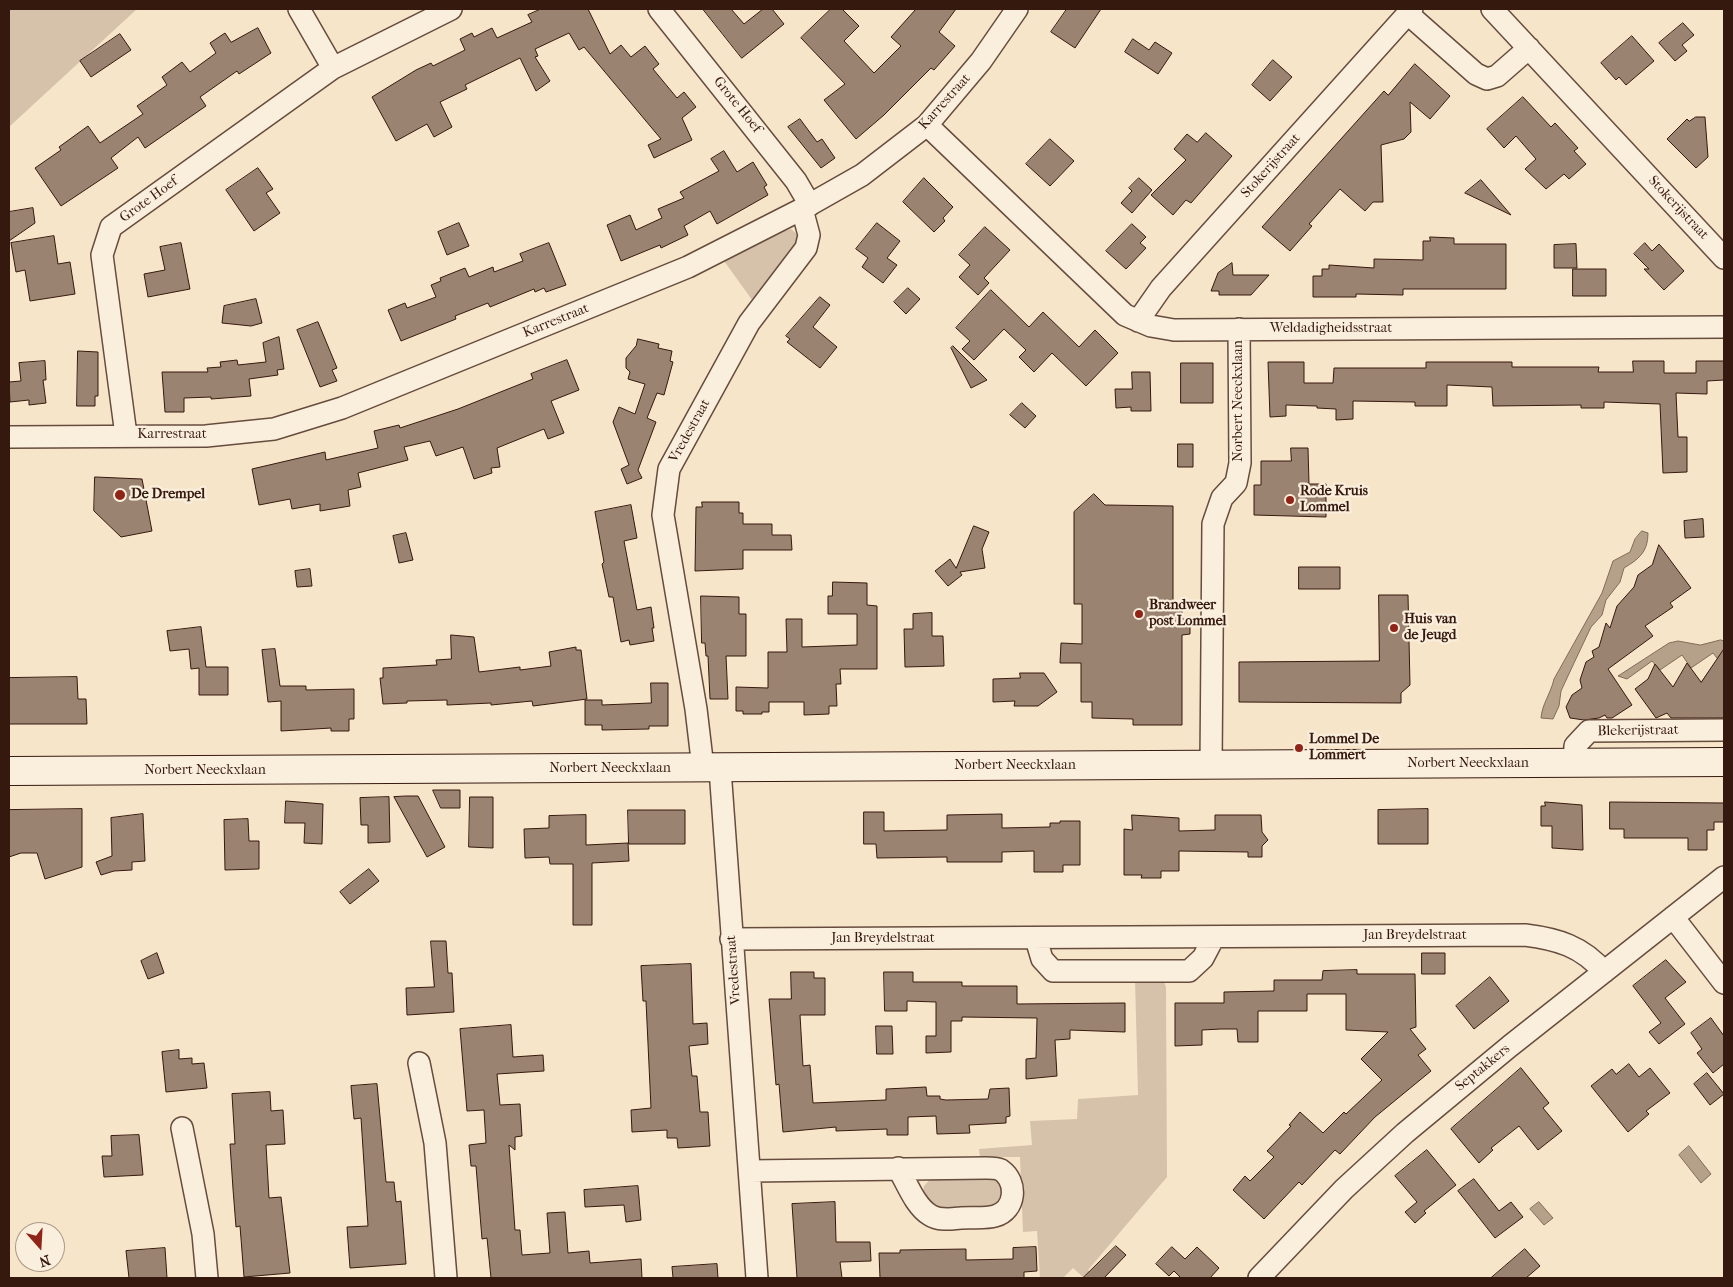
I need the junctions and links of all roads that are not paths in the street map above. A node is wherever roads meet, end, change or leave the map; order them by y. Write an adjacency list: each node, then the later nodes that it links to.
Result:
1 (299, 9): 8 (street)
2 (451, 9): 8 (street, Grote Hoef)
3 (659, 9): 10 (street, Grote Hoef)
4 (1017, 9): 9 (street, Karrestraat)
5 (1492, 9): 7 (street, Stokerijstraat)
6 (1410, 11): 7 (street, Stokerijstraat); 12 (street, Stokerijstraat)
7 (1529, 48): 11 (street, Stokerijstraat)
8 (333, 68): 15 (street, Grote Hoef)
9 (927, 125): 10 (street, Karrestraat); 12 (street, Weldadigheidsstraat)
10 (806, 207): 15 (street, Karrestraat); 21 (street, Vredestraat)
11 (1724, 258)
12 (1138, 321): 14 (street, Weldadigheidsstraat)
13 (1724, 327): 14 (street, Weldadigheidsstraat)
14 (1239, 329): 20 (street, Norbert Neeckxlaan)
15 (126, 435): 16 (street, Karrestraat)
16 (9, 437)
17 (1724, 730): 19 (street, Blekerijstraat)
18 (1724, 762): 19 (main road, Norbert Neeckxlaan)
19 (1574, 763): 20 (main road, Norbert Neeckxlaan)
20 (1211, 765): 21 (main road, Norbert Neeckxlaan)
21 (712, 768): 22 (main road, Norbert Neeckxlaan); 26 (street, Vredestraat)
22 (9, 772)
23 (1724, 877): 24 (street, Septakkers)
24 (1674, 917): 28 (street, Septakkers); 29 (street)
25 (1214, 937): 27 (street, Jan Breydelstraat); 27 (street); 28 (street, Jan Breydelstraat)
26 (731, 939): 27 (street, Jan Breydelstraat); 33 (street, Vredestraat)
27 (1036, 939)
28 (1604, 972): 37 (street, Septakkers)
29 (1724, 983)
30 (419, 1063): 35 (street)
31 (182, 1128): 34 (street)
32 (898, 1168): 32 (street); 33 (street)
33 (750, 1171): 36 (street, Vredestraat)
34 (207, 1278)
35 (446, 1278)
36 (757, 1278)
37 (1260, 1278)

